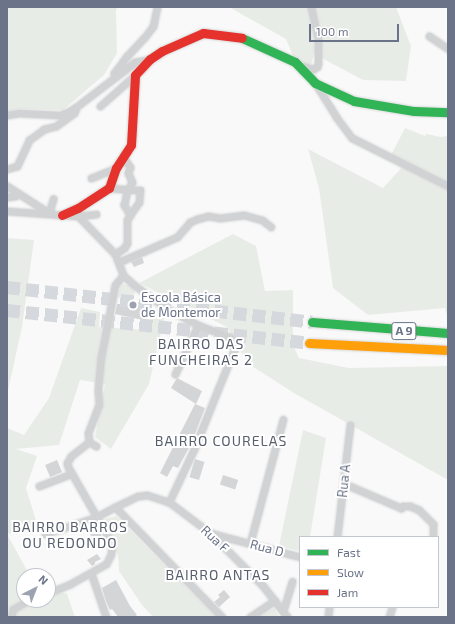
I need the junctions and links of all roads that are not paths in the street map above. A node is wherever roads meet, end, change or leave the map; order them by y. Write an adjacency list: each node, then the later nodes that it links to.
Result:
1 (157, 7): 8 (street)
2 (311, 7): 6 (street)
3 (429, 36): 4 (street)
4 (448, 49)
5 (150, 59): 6 (main road); 7 (main road); 8 (street)
6 (298, 65): 9 (main road)
7 (136, 75): 10 (street); 14 (main road)
8 (114, 77): 11 (street)
9 (315, 83): 12 (main road); 20 (street)
10 (100, 106)
11 (76, 107): 13 (street); 16 (street)
12 (448, 112)
13 (7, 115)
14 (123, 157): 15 (main road); 22 (street)
15 (116, 168): 18 (street); 21 (main road)
16 (7, 169): 17 (street)
17 (7, 176)
18 (91, 178)
19 (7, 186): 23 (street)
20 (448, 186)
21 (109, 188): 22 (street); 26 (main road)
22 (129, 189): 31 (street); 31 (street)
23 (16, 193): 24 (street); 28 (street)
24 (7, 197)
25 (53, 199): 28 (street)
26 (86, 202): 30 (main road); 32 (street)
27 (7, 211): 28 (street)
28 (49, 213): 30 (street)
29 (96, 214): 32 (street)
30 (62, 215): 32 (street)
31 (130, 215): 34 (street)
32 (78, 216): 34 (street)
33 (271, 227): 35 (street)
34 (115, 254): 35 (street)
35 (119, 262): 36 (street)
36 (123, 275): 38 (street); 47 (street)
37 (312, 322): 39 (main road, A 9)
38 (198, 324): 44 (street); 52 (street)
39 (448, 333)
40 (309, 343): 41 (main road, A 9)
41 (371, 346): 42 (main road, A 9); 43 (main road)
42 (448, 350)
43 (448, 356)
44 (175, 374)
45 (283, 419): 59 (street)
46 (350, 426): 50 (street, Rua A)
47 (89, 442): 48 (street); 49 (street)
48 (96, 446)
49 (70, 474): 51 (street); 54 (street)
50 (345, 484): 57 (street, Rua A); 58 (street)
51 (39, 486)
52 (169, 502): 53 (street, Rua F); 55 (street, Rua F)
53 (115, 507): 54 (street, Rua F); 69 (street)
54 (96, 517): 56 (street, Rua F); 61 (street)
55 (210, 533): 59 (street, Rua D); 64 (street, Rua F)
56 (45, 534)
57 (337, 536)
58 (433, 536)
59 (250, 543): 60 (street, Rua D)
60 (299, 557)
61 (91, 573): 63 (street); 68 (street)
62 (292, 581): 66 (street)
63 (56, 590)
64 (275, 600): 66 (street, Rua F); 70 (street)
65 (16, 607): 67 (street)
66 (285, 614)
67 (11, 617)
68 (106, 617)
69 (222, 617)
70 (250, 617)

